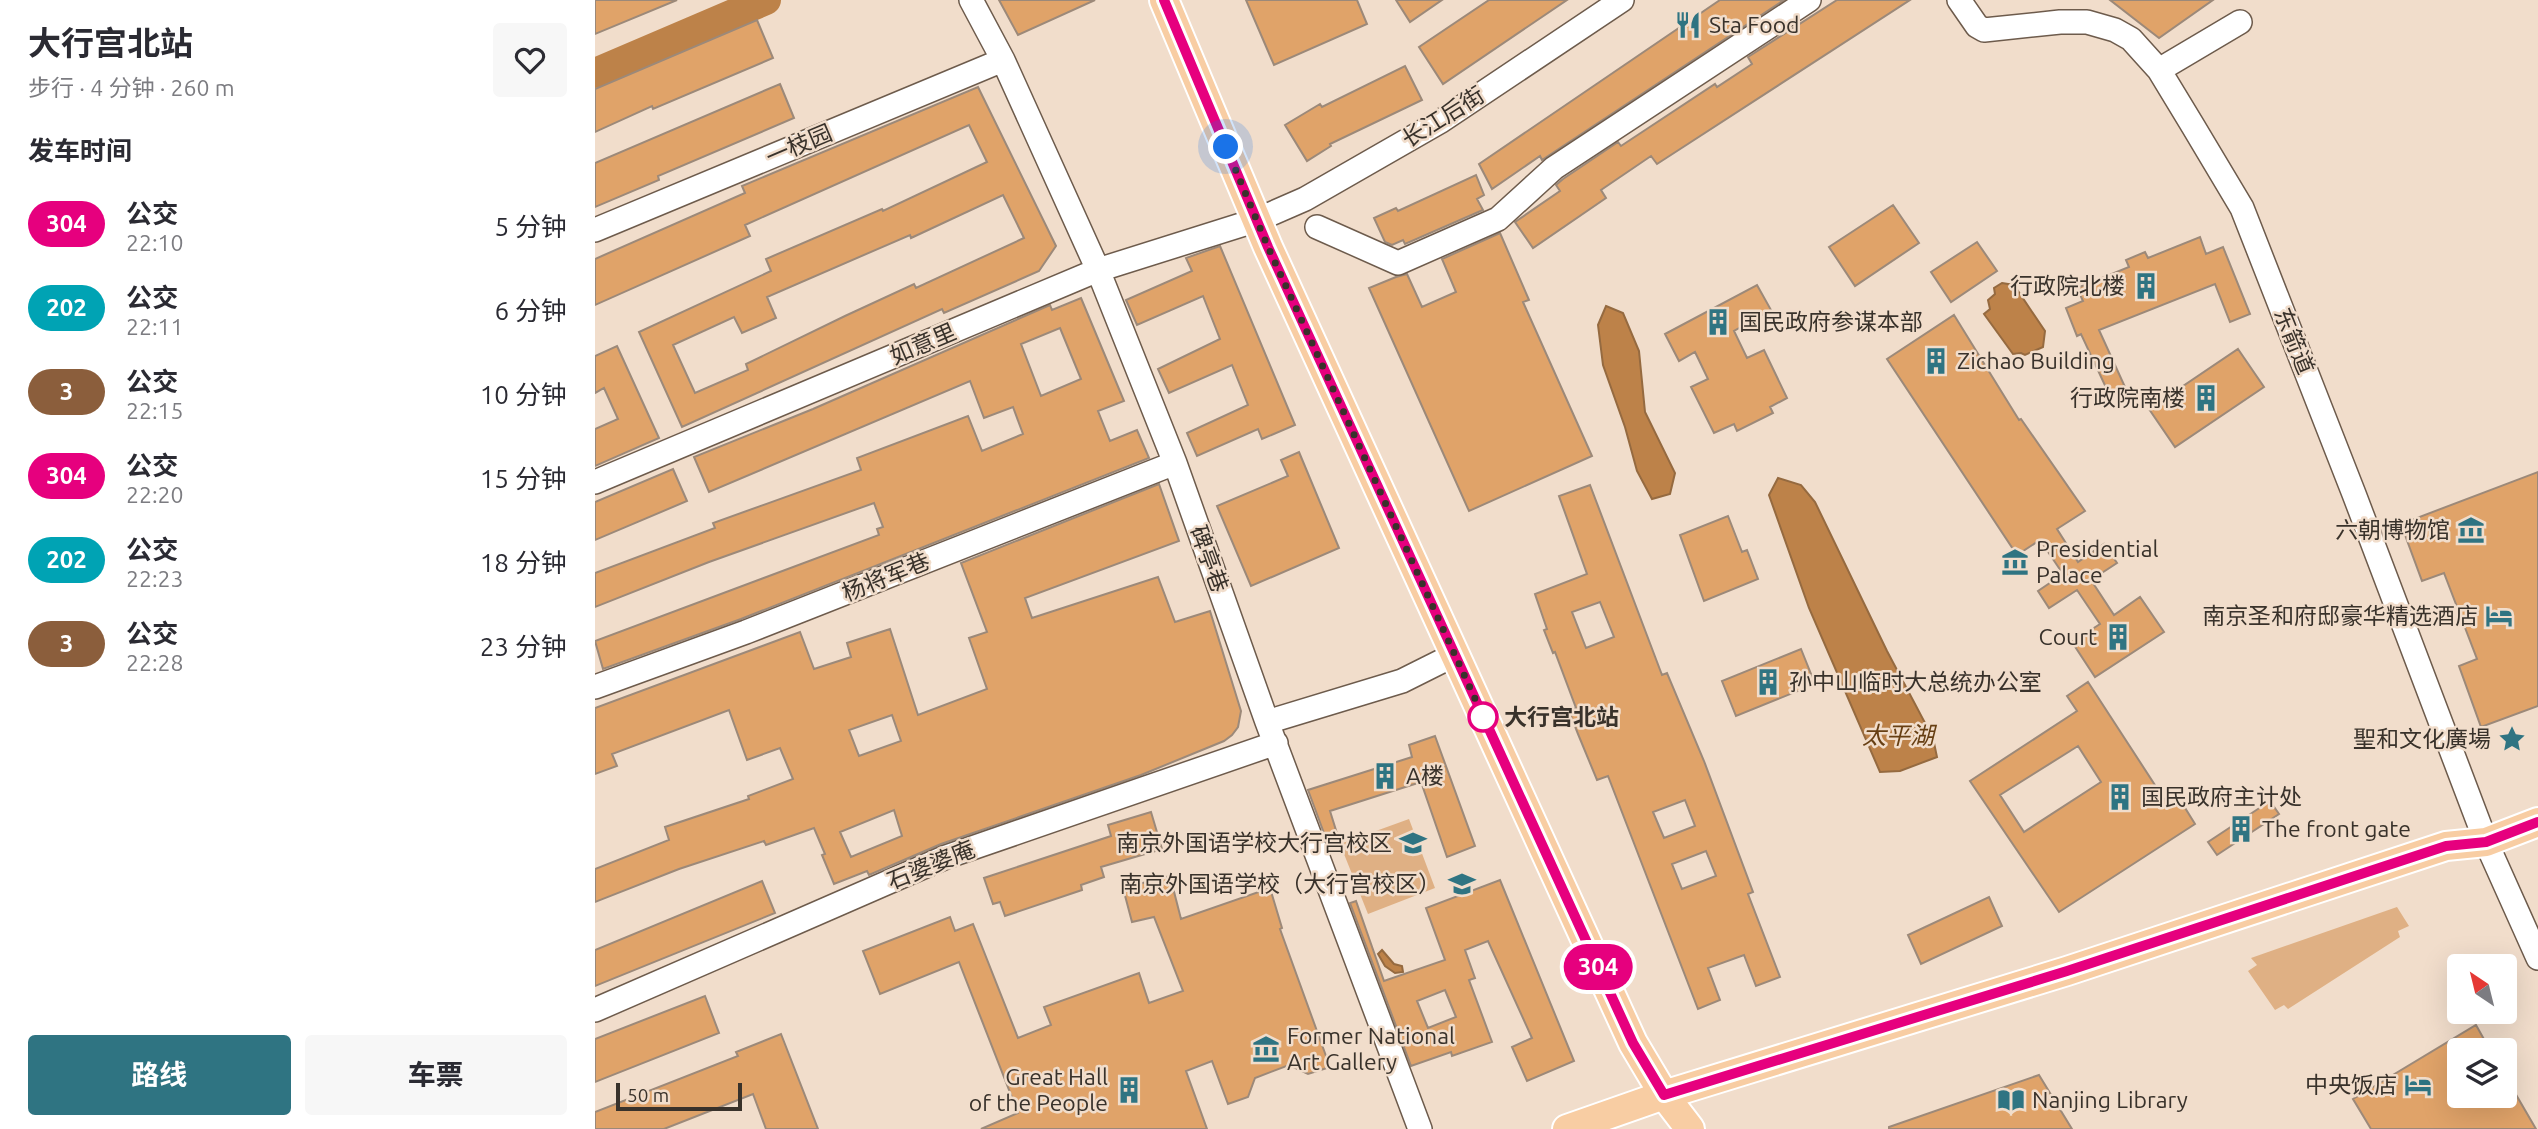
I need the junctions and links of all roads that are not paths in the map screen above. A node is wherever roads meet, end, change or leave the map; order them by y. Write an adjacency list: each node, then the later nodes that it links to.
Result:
1 (971, 0): 7 (street, 碑亭巷)
2 (1164, 0): 9 (main road)
3 (1622, 0): 9 (street, 长江后街)
4 (1809, 0): 10 (street)
5 (1959, 0): 8 (street, 东箭道)
6 (2240, 22): 8 (street)
7 (1003, 60): 11 (street, 一枝园); 12 (street, 碑亭巷)
8 (2159, 70): 20 (street, 东箭道)
9 (1257, 220): 12 (street, 如意里); 15 (main road)
10 (1317, 227)
11 (595, 230)
12 (1098, 270): 13 (street, 碑亭巷); 14 (street, 如意里)
13 (1175, 463): 16 (street, 杨将军巷); 17 (street, 碑亭巷)
14 (595, 482)
15 (1454, 654): 17 (street); 23 (main road)
16 (595, 687)
17 (1267, 722): 18 (street, 碑亭巷)
18 (1276, 743): 22 (street, 石婆婆庵); 24 (street, 碑亭巷)
19 (2538, 822): 20 (main road)
20 (2486, 842): 21 (street, 东箭道); 23 (main road)
21 (2538, 958)
22 (595, 1010)
23 (1664, 1095): 25 (main road); 26 (main road); 27 (main road)
24 (1420, 1129)
25 (1567, 1129)
26 (1672, 1129)
27 (1690, 1129)

